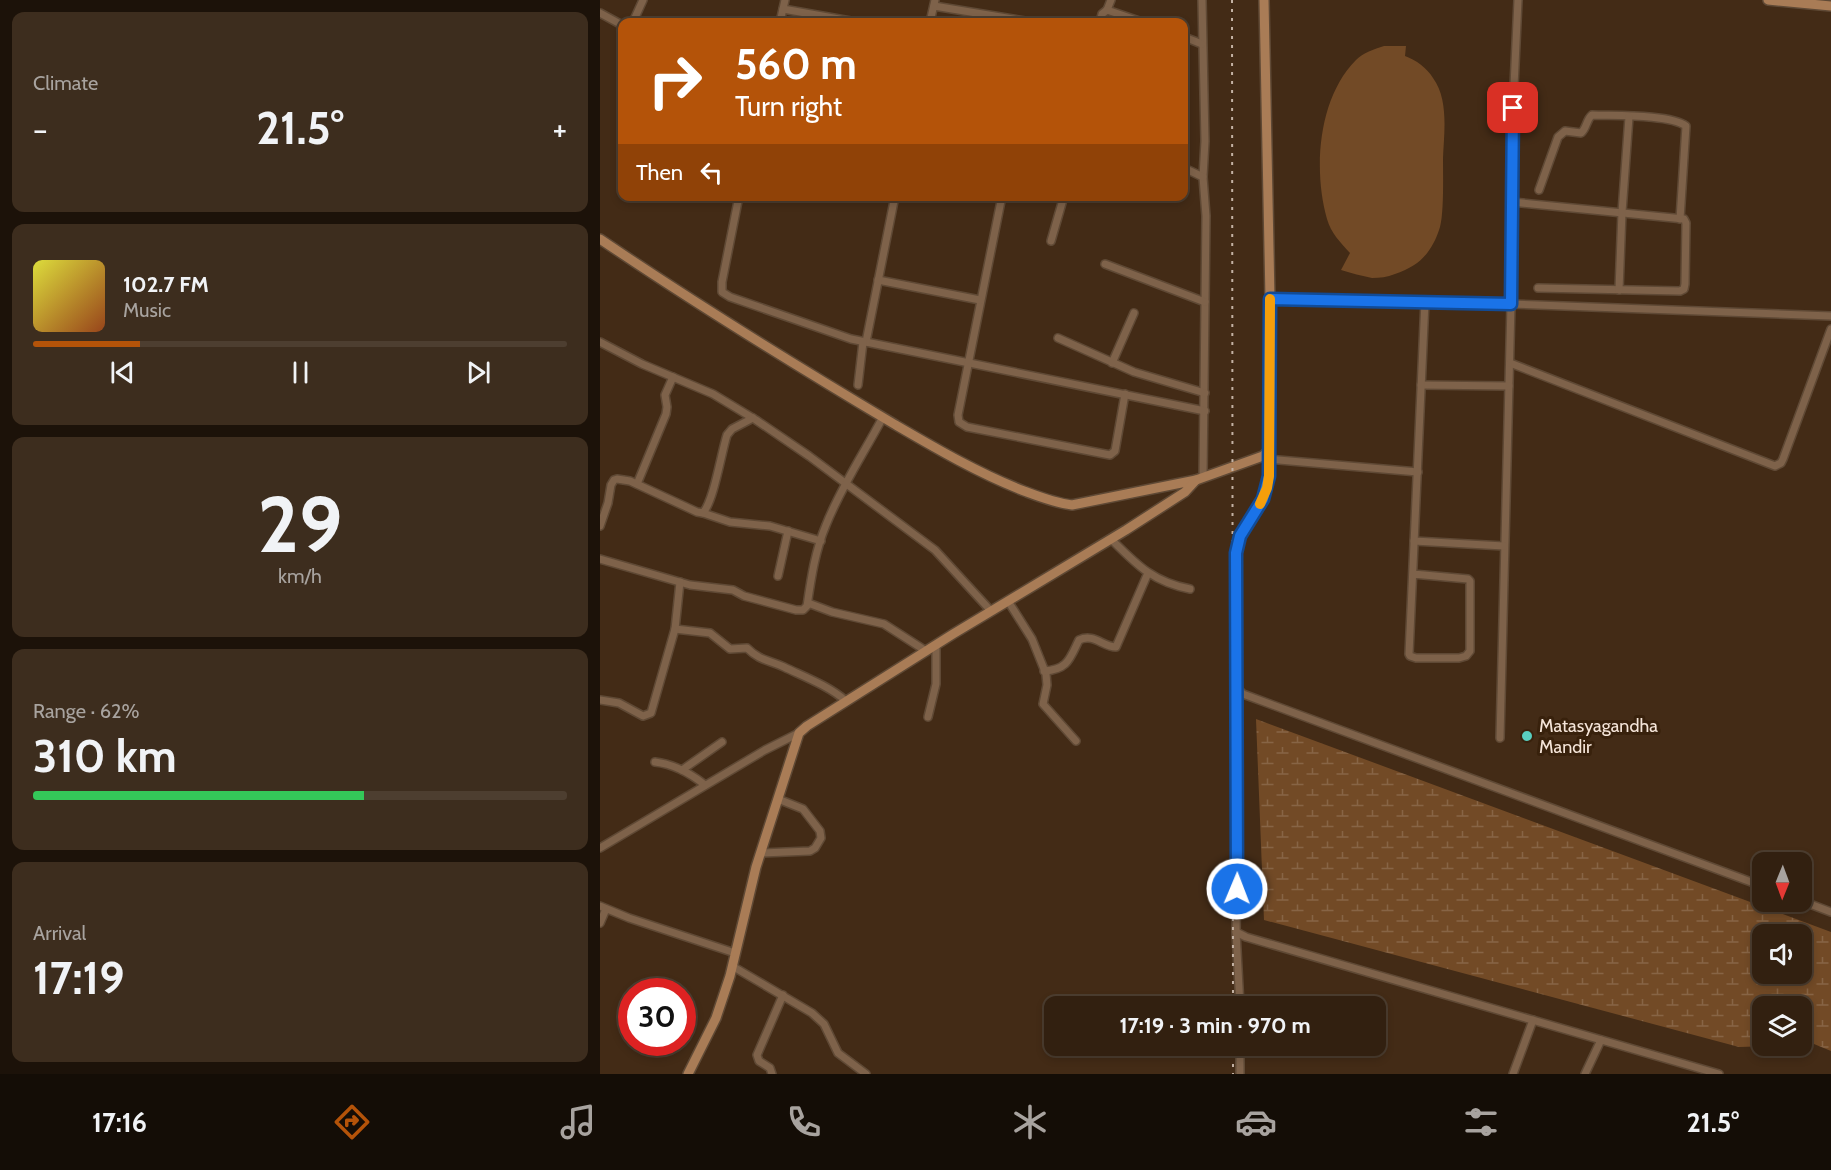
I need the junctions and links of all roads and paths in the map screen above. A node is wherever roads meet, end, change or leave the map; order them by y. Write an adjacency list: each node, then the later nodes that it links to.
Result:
1 (643, 0): 13 (street)
2 (785, 0): 10 (street)
3 (1111, 0): 11 (street)
4 (1202, 0): 22 (street)
5 (1264, 0): 40 (main road)
6 (1518, 0): 31 (street)
7 (1768, 0): 9 (main road)
8 (934, 3): 16 (street); 17 (street)
9 (1831, 6)
10 (783, 9): 14 (street); 15 (street)
11 (1107, 10): 18 (street); 19 (street)
12 (600, 13): 20 (street)
13 (635, 18)
14 (781, 18)
15 (834, 18)
16 (931, 18)
17 (1011, 18)
18 (1101, 18)
19 (1130, 18)
20 (618, 22)
21 (1188, 39): 22 (street)
22 (1202, 44): 25 (street)
23 (1629, 117): 26 (street); 32 (street); 33 (street)
24 (1188, 170): 25 (street)
25 (1203, 177): 42 (street)
26 (1539, 190)
27 (739, 201): 50 (street)
28 (894, 201): 37 (street)
29 (1001, 201): 41 (street)
30 (1063, 201): 35 (street)
31 (1512, 202): 32 (street); 44 (street)
32 (1622, 212): 33 (street); 39 (street)
33 (1680, 219): 39 (street)
34 (600, 239): 61 (main road)
35 (1051, 241)
36 (1105, 264): 42 (street)
37 (878, 280): 41 (street); 50 (street)
38 (1539, 288): 39 (street)
39 (1619, 290)
40 (1270, 299): 43 (street); 63 (main road)
41 (980, 300): 51 (street)
42 (1205, 302): 58 (street)
43 (1425, 302): 44 (street); 56 (street)
44 (1511, 304): 46 (street); 53 (street)
45 (1134, 313): 52 (street)
46 (1831, 316)
47 (1831, 329): 53 (street)
48 (1058, 338): 52 (street)
49 (600, 342): 54 (street)
50 (865, 342): 51 (street); 55 (street)
51 (968, 363): 59 (street); 59 (street)
52 (1112, 363): 58 (street)
53 (1510, 363): 57 (street)
54 (673, 377): 62 (street); 66 (street)
55 (858, 385)
56 (1421, 386): 57 (street); 64 (street)
57 (1509, 386): 74 (street)
58 (1205, 393): 60 (street)
59 (1125, 394): 60 (street)
60 (1205, 411): 65 (street)
61 (883, 417): 65 (main road); 67 (street)
62 (753, 418): 67 (street); 68 (street)
63 (1268, 455): 64 (street); 65 (main road); 88 (street)
64 (1418, 472): 73 (street)
65 (1200, 478): 71 (main road)
66 (637, 484): 68 (street); 69 (street)
67 (846, 484): 72 (street); 83 (street)
68 (703, 513): 70 (street)
69 (600, 524)
70 (788, 531): 72 (street); 78 (street)
71 (1111, 539): 76 (street); 81 (main road)
72 (820, 541): 82 (street)
73 (1414, 541): 74 (street); 77 (street)
74 (1504, 546): 93 (street)
75 (600, 559): 79 (street)
76 (1148, 573): 80 (street); 87 (street)
77 (1413, 574): 77 (street)
78 (778, 576)
79 (680, 582): 82 (street); 84 (street)
80 (1190, 589)
81 (1008, 601): 83 (main road); 87 (street)
82 (808, 603): 86 (street)
83 (991, 611): 85 (main road)
84 (675, 629): 89 (street); 90 (street)
85 (936, 645): 86 (main road); 91 (street)
86 (926, 651): 90 (main road)
87 (1044, 671): 94 (street)
88 (1236, 687): 102 (street); 107 (street)
89 (600, 700)
90 (846, 701): 92 (main road)
91 (928, 717)
92 (799, 733): 98 (street); 99 (main road)
93 (1500, 738)
94 (1076, 741)
95 (722, 742): 97 (street)
96 (655, 762): 97 (street)
97 (682, 770): 98 (street)
98 (705, 785): 100 (street)
99 (778, 799): 101 (main road); 101 (street)
100 (600, 848)
101 (761, 853): 108 (main road)
102 (1752, 882)
103 (1812, 905): 105 (street)
104 (603, 907): 106 (street); 108 (street)
105 (1831, 912)
106 (600, 922)
107 (1236, 932): 111 (street); 112 (street)
108 (735, 953): 109 (main road)
109 (732, 966): 110 (street); 116 (main road)
110 (783, 995): 117 (street); 118 (street)
111 (1239, 996)
112 (1533, 1020): 113 (street); 120 (street)
113 (1601, 1040): 115 (street); 121 (street)
114 (1240, 1056): 119 (street)
115 (1705, 1072): 122 (street)
116 (691, 1073)
117 (772, 1074)
118 (866, 1074)
119 (1240, 1074)
120 (1513, 1074)
121 (1585, 1074)
122 (1719, 1074)

